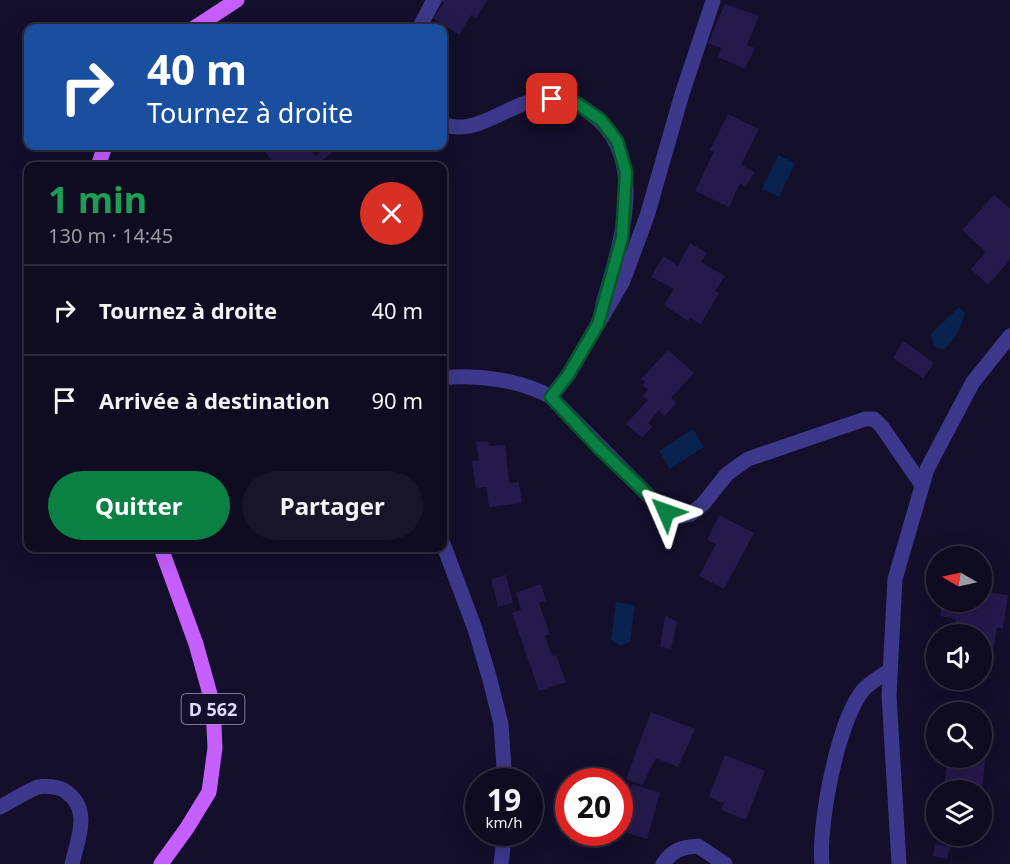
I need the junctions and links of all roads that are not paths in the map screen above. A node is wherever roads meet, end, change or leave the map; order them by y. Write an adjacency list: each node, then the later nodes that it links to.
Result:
1 (237, 0): 4 (main road)
2 (434, 0): 5 (street)
3 (713, 1): 7 (street)
4 (200, 24)
5 (421, 24)
6 (447, 126): 7 (street)
7 (598, 324): 10 (street)
8 (1010, 336): 11 (street)
9 (447, 377): 10 (street)
10 (551, 397): 11 (street)
11 (922, 485): 14 (street)
12 (162, 552): 20 (main road, D 562)
13 (446, 552): 15 (street)
14 (890, 670): 18 (street); 26 (street)
15 (504, 768)
16 (0, 807): 19 (street)
17 (503, 846): 21 (street)
18 (822, 848): 24 (street); 25 (street)
19 (72, 864)
20 (161, 864)
21 (501, 864)
22 (663, 864): 23 (street)
23 (725, 864)
24 (809, 864)
25 (822, 864)
26 (899, 864)

